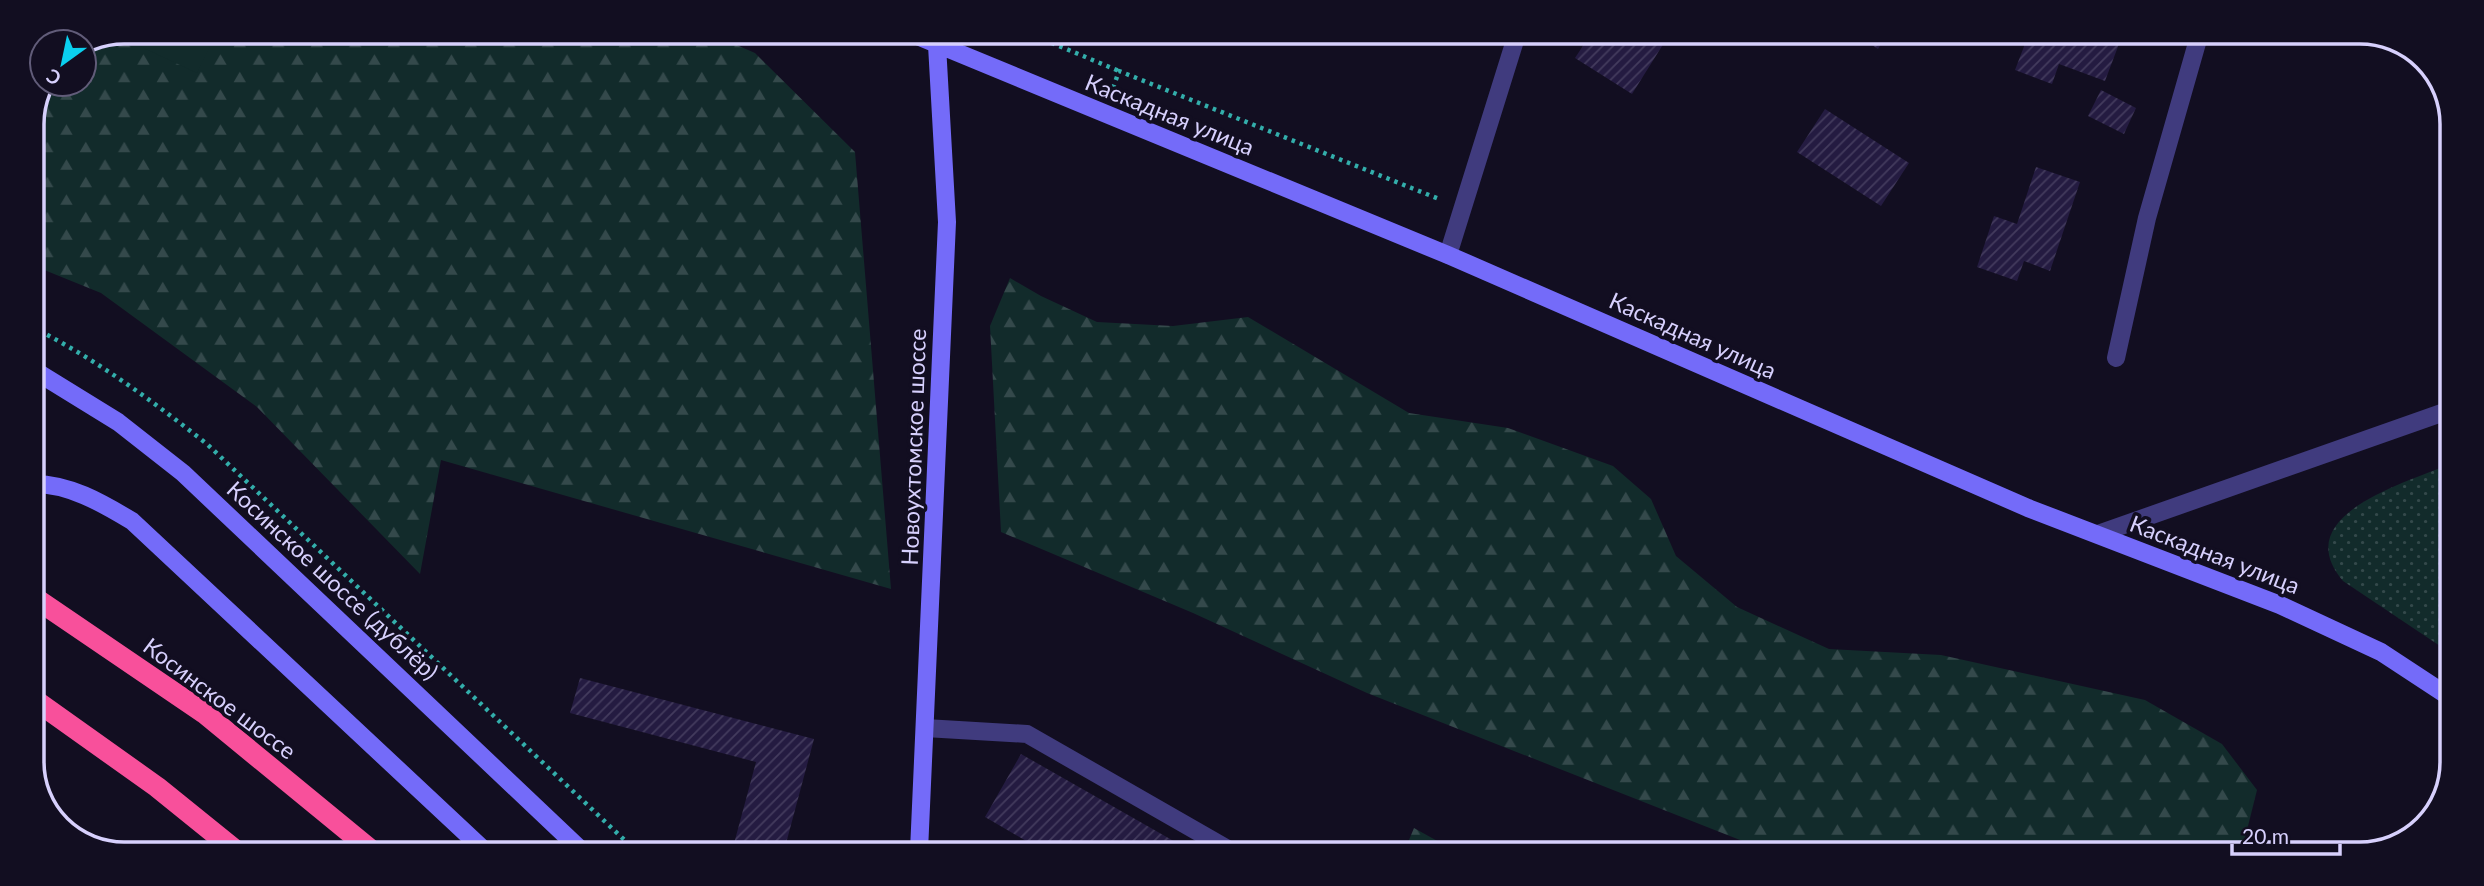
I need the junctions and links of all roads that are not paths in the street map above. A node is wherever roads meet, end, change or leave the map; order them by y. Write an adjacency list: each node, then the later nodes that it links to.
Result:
1 (1514, 44): 4 (street)
2 (2197, 44): 5 (street)
3 (937, 45): 4 (street, Каскадная улица); 13 (street, Новоухтомское шоссе)
4 (1448, 255): 9 (street, Каскадная улица)
5 (2116, 359)
6 (44, 376): 17 (street, Косинское шоссе (дублёр))
7 (2440, 414): 9 (street)
8 (44, 486): 16 (street)
9 (2098, 534): 11 (street, Каскадная улица)
10 (44, 604): 15 (highway, Косинское шоссе)
11 (2440, 690)
12 (44, 707): 14 (highway)
13 (925, 728): 18 (street, Новоухтомское шоссе); 19 (street)
14 (225, 842)
15 (361, 842)
16 (476, 842)
17 (572, 842)
18 (919, 842)
19 (1216, 842)

